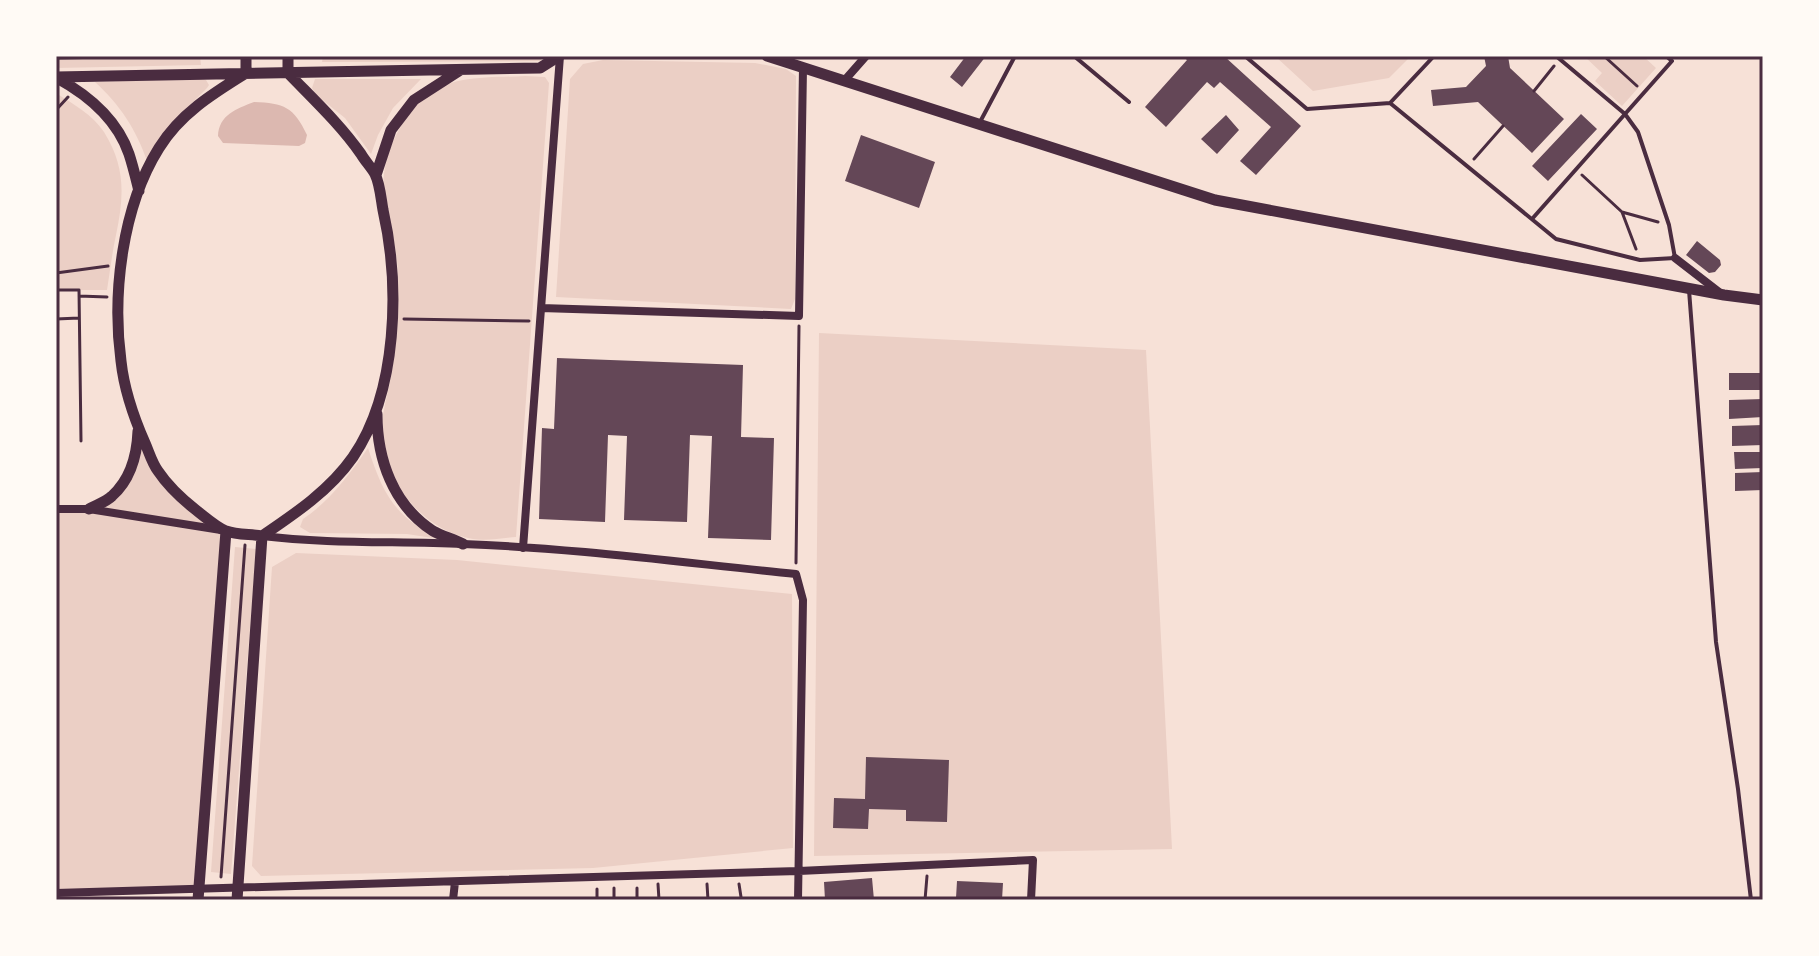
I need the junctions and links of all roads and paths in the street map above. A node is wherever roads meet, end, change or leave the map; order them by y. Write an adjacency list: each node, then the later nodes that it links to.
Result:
1 (165, 56): 13 (path)
2 (246, 56): 17 (street)
3 (288, 56): 18 (street)
4 (559, 56): 16 (street); 45 (street)
5 (767, 56): 15 (street)
6 (866, 56): 20 (street)
7 (1015, 56): 26 (lane)
8 (1074, 56): 23 (lane)
9 (1245, 56): 24 (lane)
10 (1434, 56): 24 (lane)
11 (1604, 56): 22 (path)
12 (1666, 56): 22 (lane)
13 (56, 58)
14 (1558, 58): 21 (path); 25 (lane)
15 (803, 68): 20 (street); 46 (street)
16 (461, 70): 18 (street); 30 (street)
17 (246, 73): 18 (street); 19 (street); 31 (street)
18 (288, 73): 30 (street)
19 (56, 77): 31 (street)
20 (844, 81): 26 (street)
21 (1534, 91)
22 (1644, 92): 25 (lane)
23 (1129, 102)
24 (1390, 103): 28 (lane)
25 (1625, 114): 29 (lane); 34 (lane)
26 (978, 124): 39 (street)
27 (1503, 126): 28 (path)
28 (1468, 167): 33 (lane)
29 (1576, 170): 32 (path); 33 (lane)
30 (376, 175): 47 (street)
31 (139, 191): 37 (street)
32 (1622, 212): 34 (path); 36 (path)
33 (1532, 219): 36 (lane)
34 (1669, 225): 35 (lane)
35 (1675, 258): 36 (lane); 41 (street)
36 (1640, 260)
37 (120, 265): 38 (path); 43 (street)
38 (56, 273)
39 (1689, 289): 41 (street); 75 (lane)
40 (56, 290): 42 (path)
41 (1724, 295): 44 (street)
42 (79, 296): 43 (path); 48 (path)
43 (118, 297): 52 (street)
44 (1763, 300)
45 (541, 308): 46 (street); 50 (street)
46 (799, 316): 61 (path)
47 (393, 317): 50 (path); 51 (street)
48 (79, 318): 49 (path); 53 (path)
49 (56, 319)
50 (540, 320): 60 (street)
51 (377, 410): 58 (street); 59 (street)
52 (138, 427): 55 (street); 56 (street)
53 (81, 441)
54 (56, 509): 55 (street)
55 (89, 509): 56 (street)
56 (226, 531): 57 (street); 69 (street)
57 (245, 534): 58 (street); 66 (path)
58 (262, 536): 59 (street); 68 (street)
59 (463, 544): 60 (street)
60 (523, 548): 61 (street)
61 (796, 574): 63 (street)
62 (927, 865): 63 (street); 73 (path); 74 (street)
63 (799, 871): 64 (street); 72 (street)
64 (707, 874): 65 (street); 71 (path)
65 (455, 882): 68 (street); 70 (street)
66 (220, 889): 68 (street); 69 (street)
67 (56, 893): 69 (street)
68 (238, 894)
69 (199, 895)
70 (453, 900)
71 (708, 900)
72 (798, 900)
73 (925, 900)
74 (1031, 900)
75 (1751, 900)

